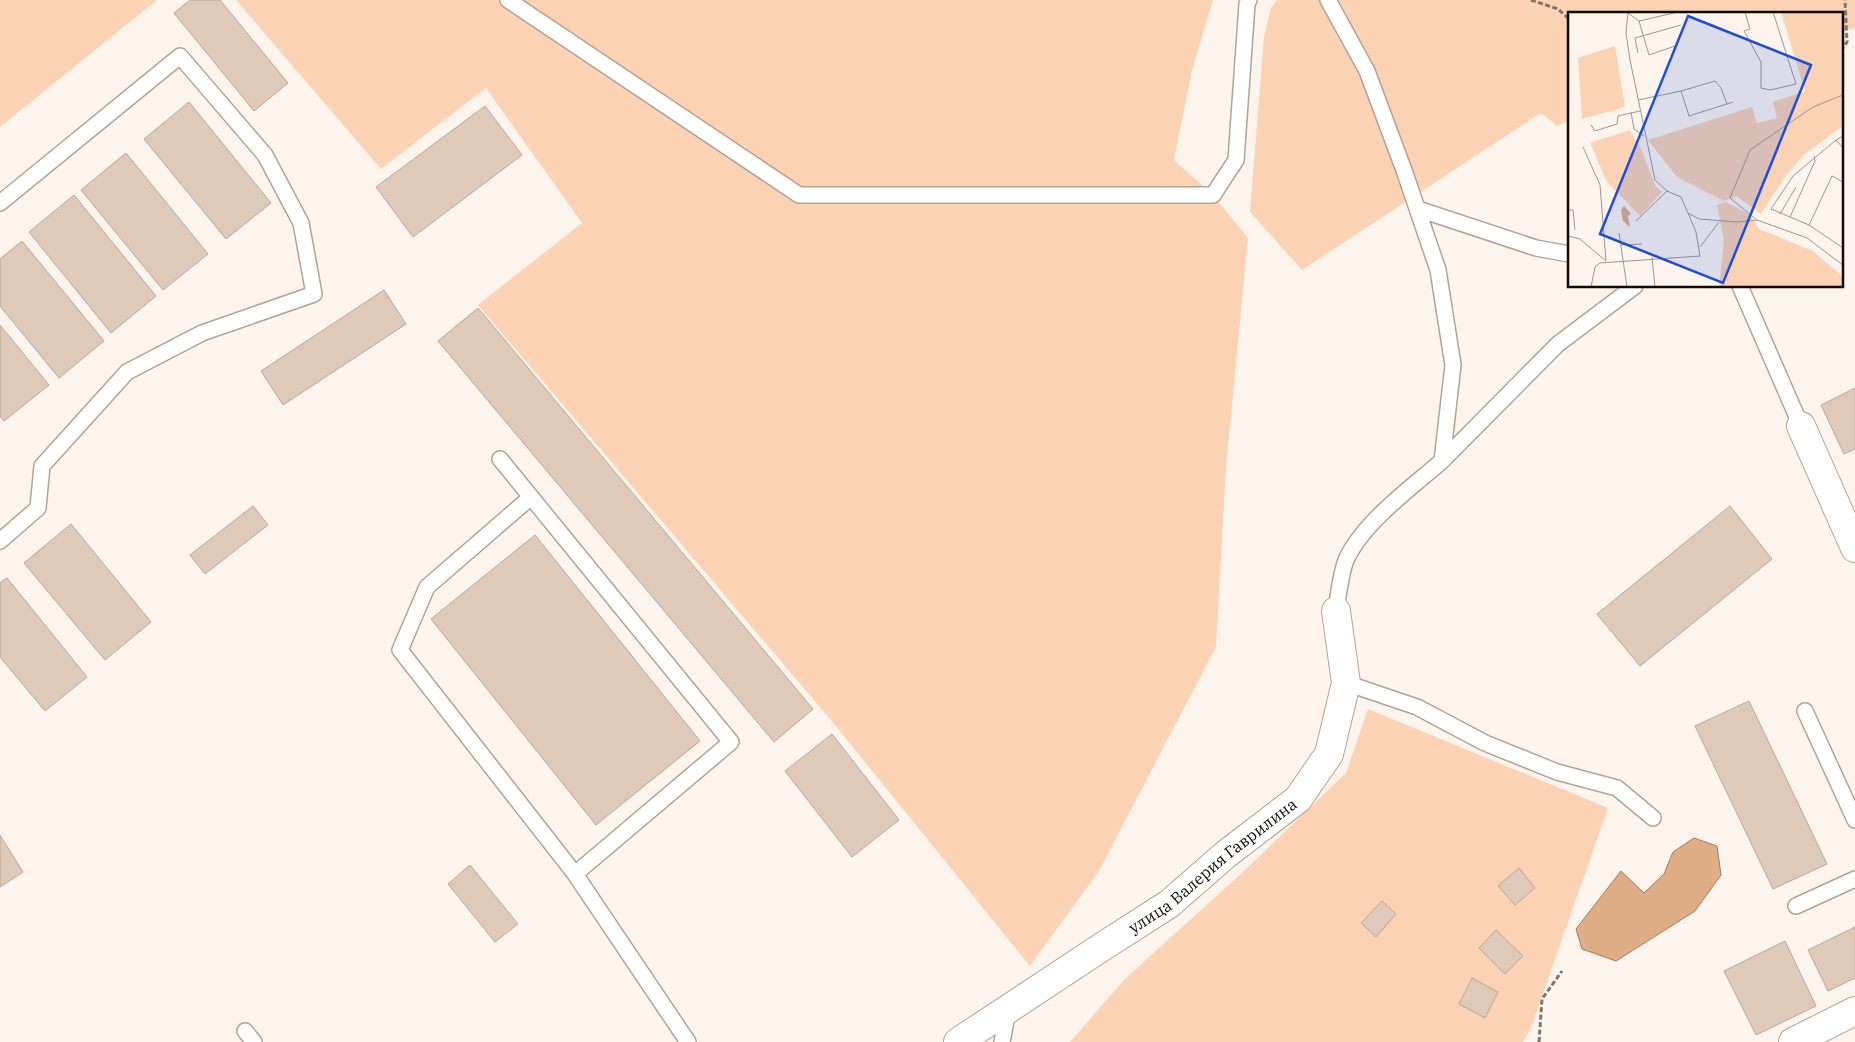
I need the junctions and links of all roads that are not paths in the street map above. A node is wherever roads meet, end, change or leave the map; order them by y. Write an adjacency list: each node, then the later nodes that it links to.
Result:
1 (508, 0): 2 (lane)
2 (1249, 0)
3 (1328, 0): 5 (lane)
4 (0, 202): 13 (lane)
5 (1418, 209): 6 (lane); 11 (lane)
6 (1568, 254)
7 (1632, 288): 11 (lane)
8 (1741, 288): 9 (lane)
9 (1801, 426): 14 (street)
10 (500, 459): 12 (lane)
11 (1442, 461): 15 (lane)
12 (531, 497): 20 (lane); 20 (lane)
13 (0, 541)
14 (1855, 548)
15 (1336, 611): 16 (street, улица Валерия Гаврилина)
16 (1346, 683): 18 (lane); 23 (street, улица Валерия Гаврилина)
17 (1805, 711): 19 (lane)
18 (1653, 818)
19 (1855, 820)
20 (575, 874): 25 (lane)
21 (1855, 879): 22 (lane)
22 (1796, 906)
23 (1008, 1010): 26 (street, улица Валерия Гаврилина); 27 (lane)
24 (1855, 1011): 28 (street)
25 (688, 1042)
26 (958, 1042)
27 (1002, 1042)
28 (1793, 1042)

